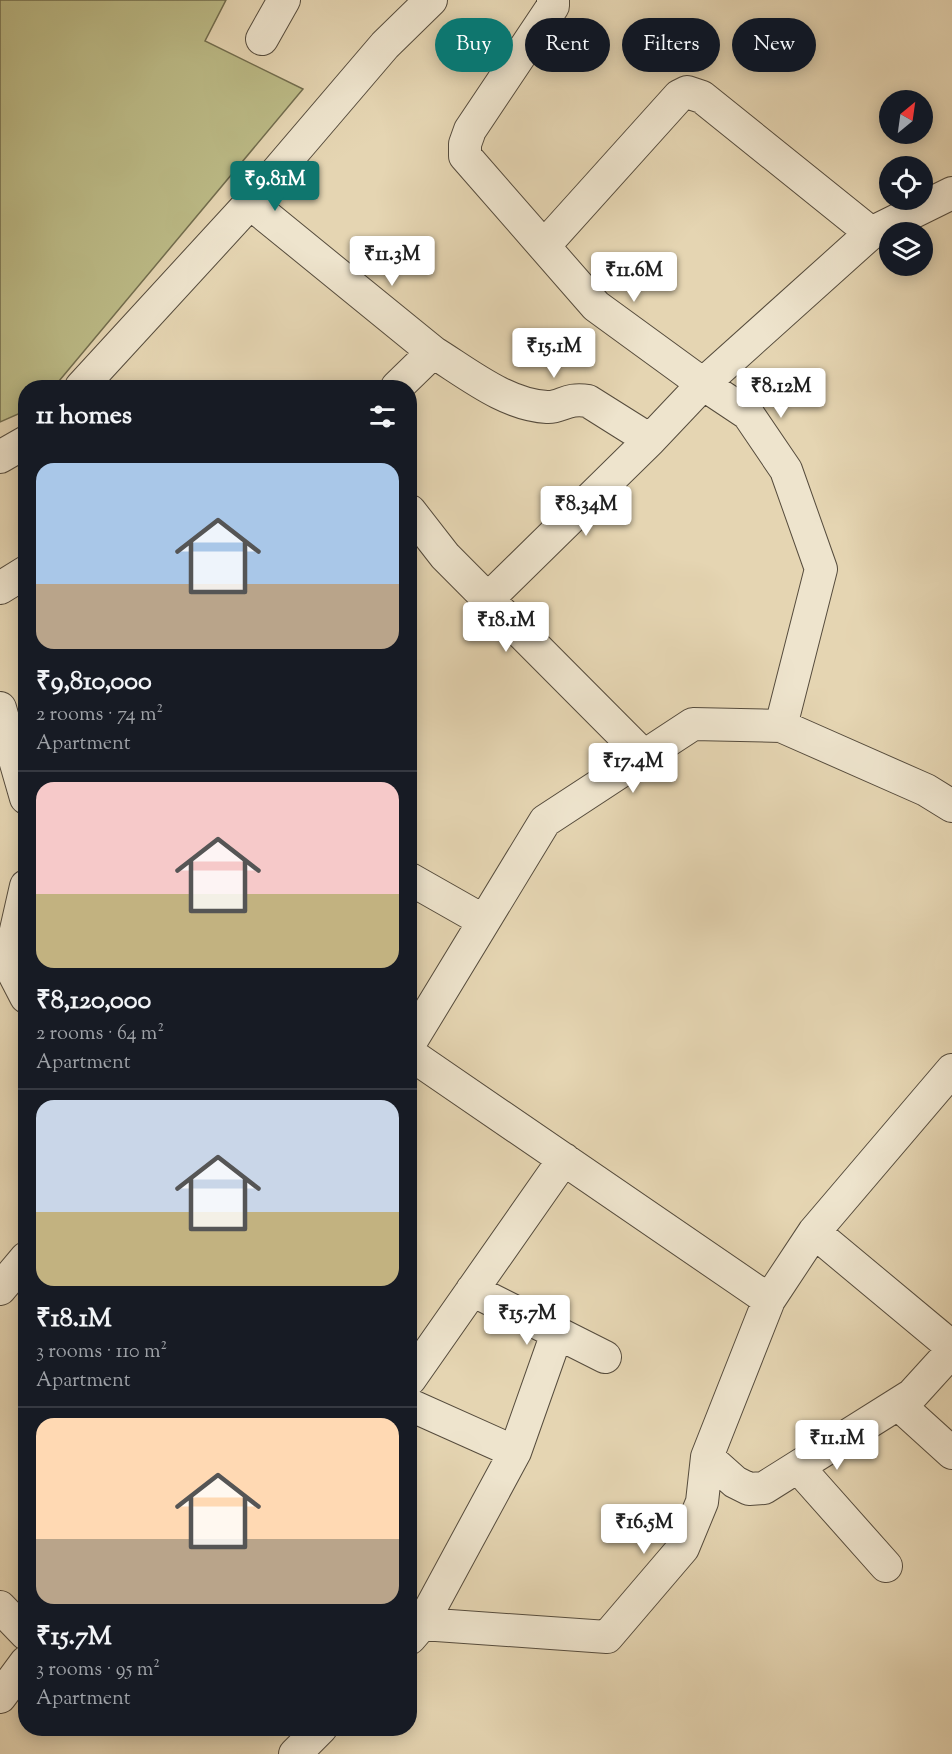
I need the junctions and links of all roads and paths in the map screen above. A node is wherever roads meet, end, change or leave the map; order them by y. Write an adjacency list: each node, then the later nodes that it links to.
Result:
1 (284, 0): 4 (street)
2 (431, 0): 6 (street)
3 (553, 0): 8 (street)
4 (262, 39)
5 (952, 193): 7 (street)
6 (250, 203): 9 (street); 10 (street)
7 (871, 234): 8 (street); 12 (street)
8 (544, 246): 12 (street)
9 (433, 352): 11 (street); 13 (street)
10 (87, 380)
11 (404, 380)
12 (703, 384): 13 (street); 21 (street)
13 (650, 440): 19 (street)
14 (18, 447): 15 (street)
15 (0, 457)
16 (417, 521): 19 (street)
17 (18, 577): 18 (street)
18 (0, 588)
19 (488, 599): 22 (street)
20 (0, 708): 23 (street)
21 (781, 726): 22 (street); 24 (street)
22 (645, 757): 27 (street)
23 (18, 770)
24 (952, 806)
25 (417, 883): 27 (street)
26 (18, 921): 28 (street)
27 (484, 921): 29 (street)
28 (18, 982)
29 (417, 1032)
30 (417, 1059): 32 (street)
31 (952, 1070): 33 (street)
32 (564, 1160): 36 (street); 37 (street)
33 (814, 1232): 37 (street); 39 (street)
34 (18, 1268): 35 (street)
35 (0, 1289)
36 (472, 1290): 38 (street); 42 (street)
37 (769, 1300): 47 (street)
38 (557, 1333): 41 (street); 45 (street)
39 (952, 1347)
40 (952, 1352): 43 (street)
41 (605, 1357)
42 (417, 1369)
43 (898, 1404): 46 (street); 48 (street)
44 (417, 1408): 45 (street)
45 (515, 1452): 52 (street)
46 (952, 1453)
47 (707, 1457): 48 (street); 53 (street)
48 (798, 1467): 49 (street)
49 (886, 1566)
50 (0, 1607): 51 (street)
51 (18, 1626)
52 (417, 1629)
53 (417, 1631)
54 (18, 1673): 55 (street)
55 (0, 1697)
56 (313, 1736): 57 (street)
57 (295, 1754)

